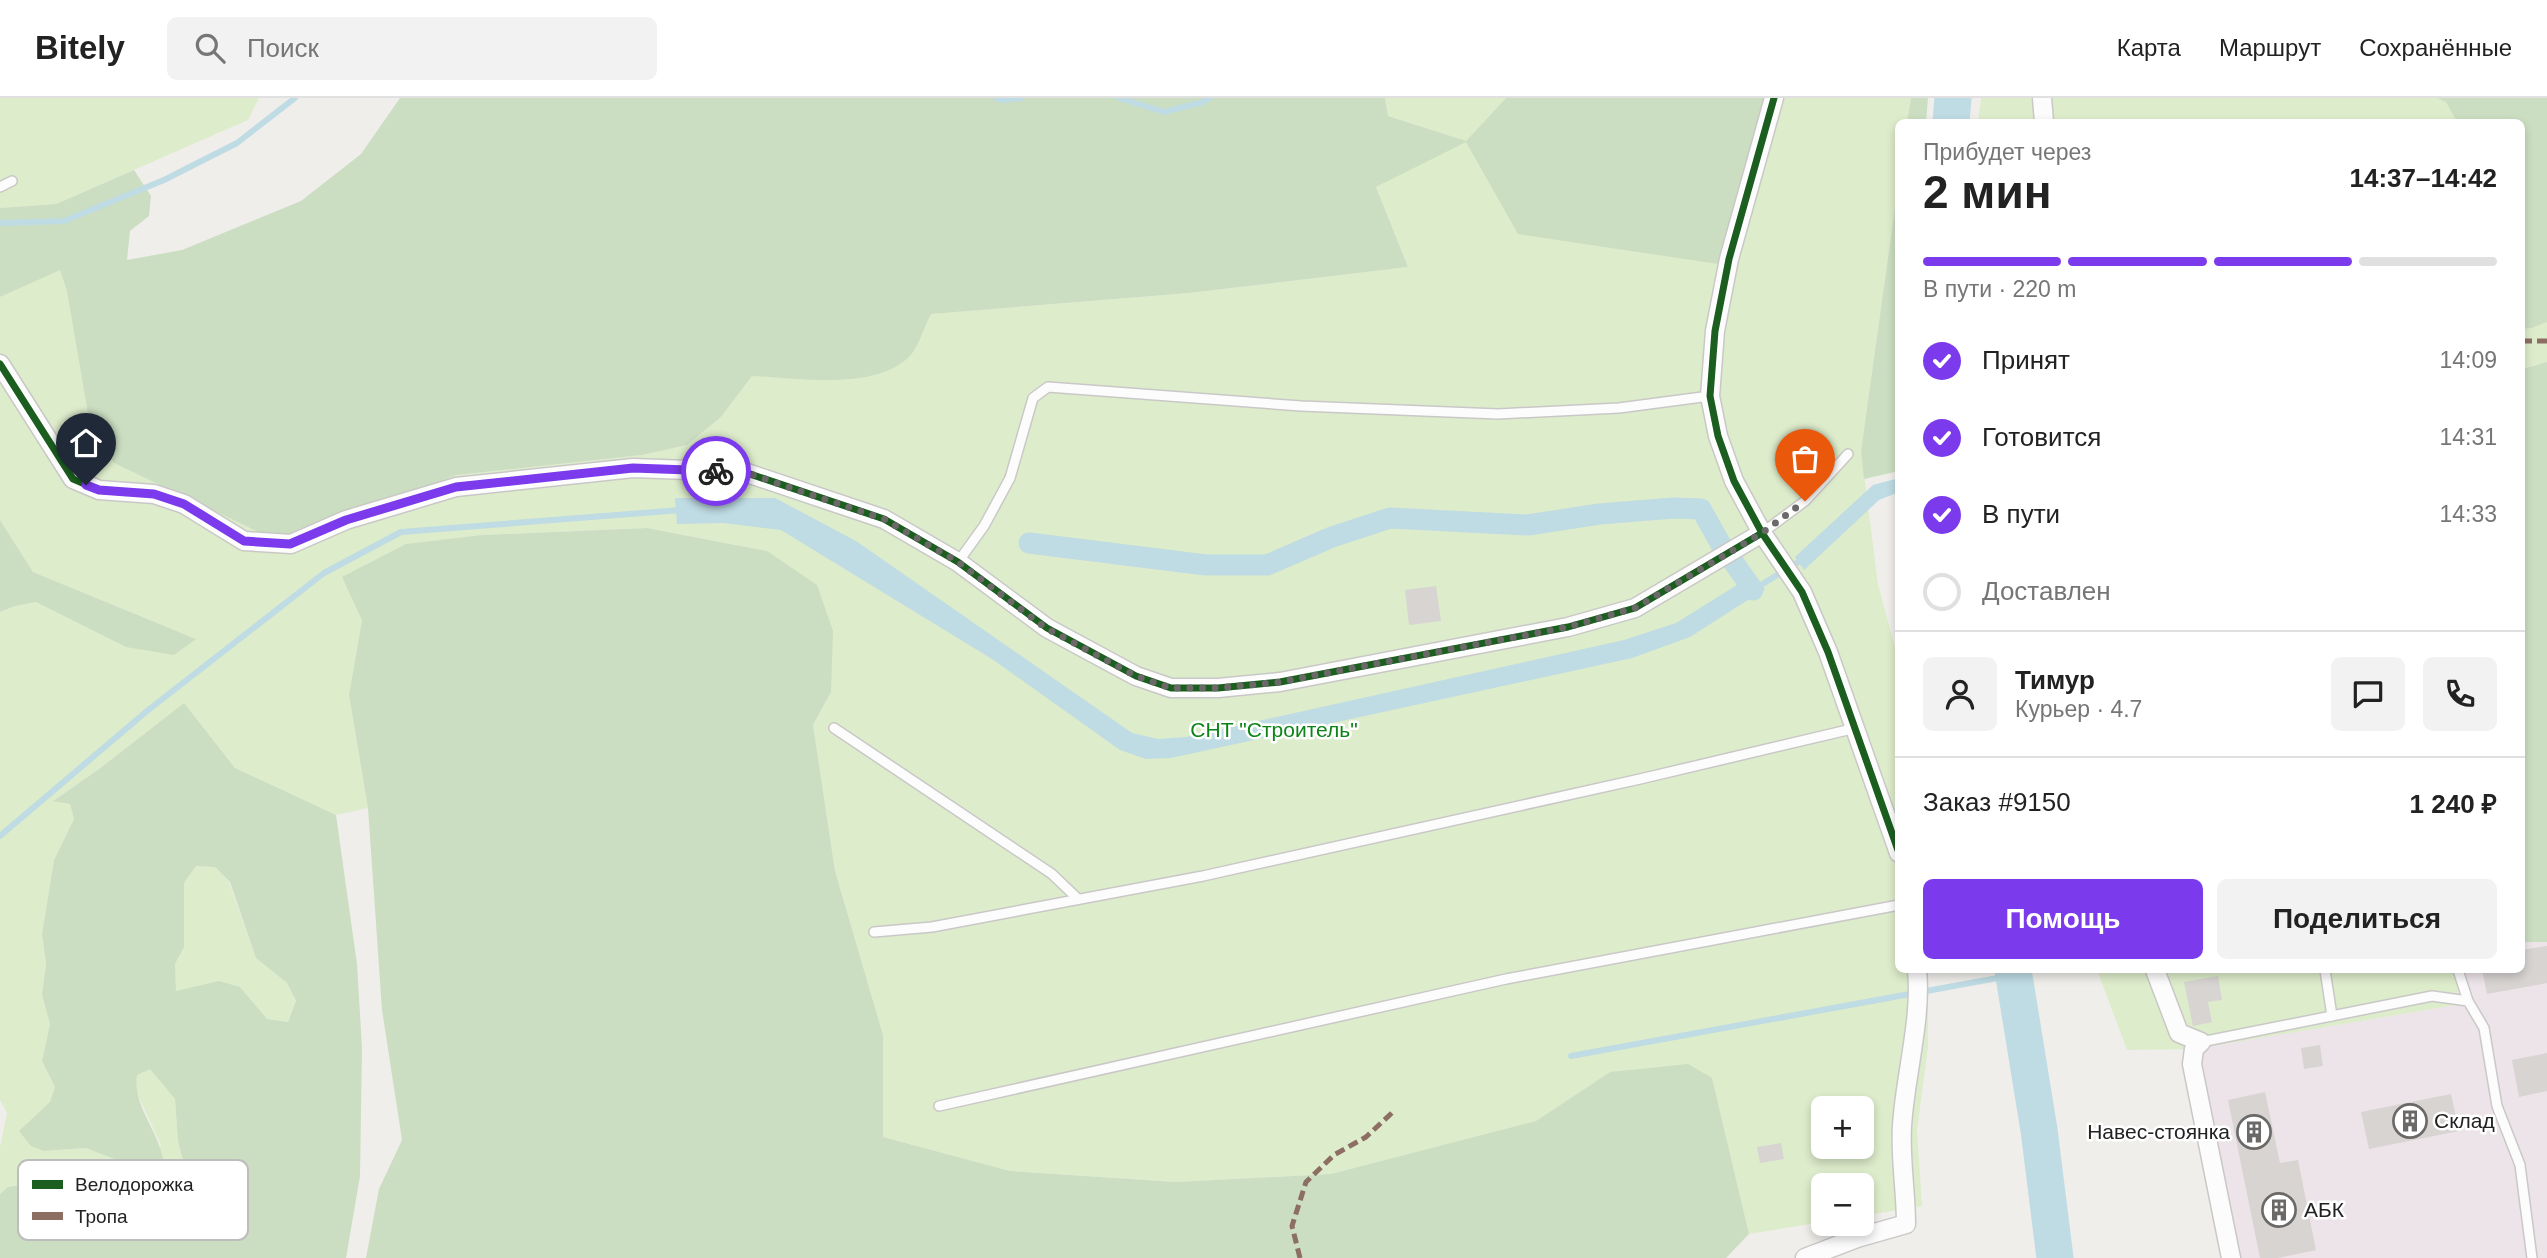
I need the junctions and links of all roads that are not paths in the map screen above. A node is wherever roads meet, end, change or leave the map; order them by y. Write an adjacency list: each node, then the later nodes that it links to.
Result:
1 (1774, 98): 7 (street)
2 (2042, 98): 3 (street)
3 (2044, 119)
4 (12, 181): 5 (lane)
5 (0, 187)
6 (0, 364): 10 (street)
7 (1710, 396): 9 (street); 10 (lane)
8 (1848, 454): 9 (lane)
9 (1762, 533): 10 (street); 12 (street)
10 (958, 562)
11 (834, 727): 14 (lane)
12 (1856, 728): 13 (street); 14 (lane)
13 (1895, 841)
14 (1077, 900): 16 (lane)
15 (1895, 906): 24 (lane)
16 (874, 932)
17 (1917, 973): 25 (street)
18 (2156, 973): 23 (street)
19 (2325, 973): 22 (lane)
20 (2459, 973): 21 (lane)
21 (2468, 1001): 22 (lane); 27 (lane)
22 (2332, 1016): 23 (lane)
23 (2201, 1042): 26 (street)
24 (939, 1106)
25 (1805, 1258)
26 (2231, 1258)
27 (2532, 1258)

